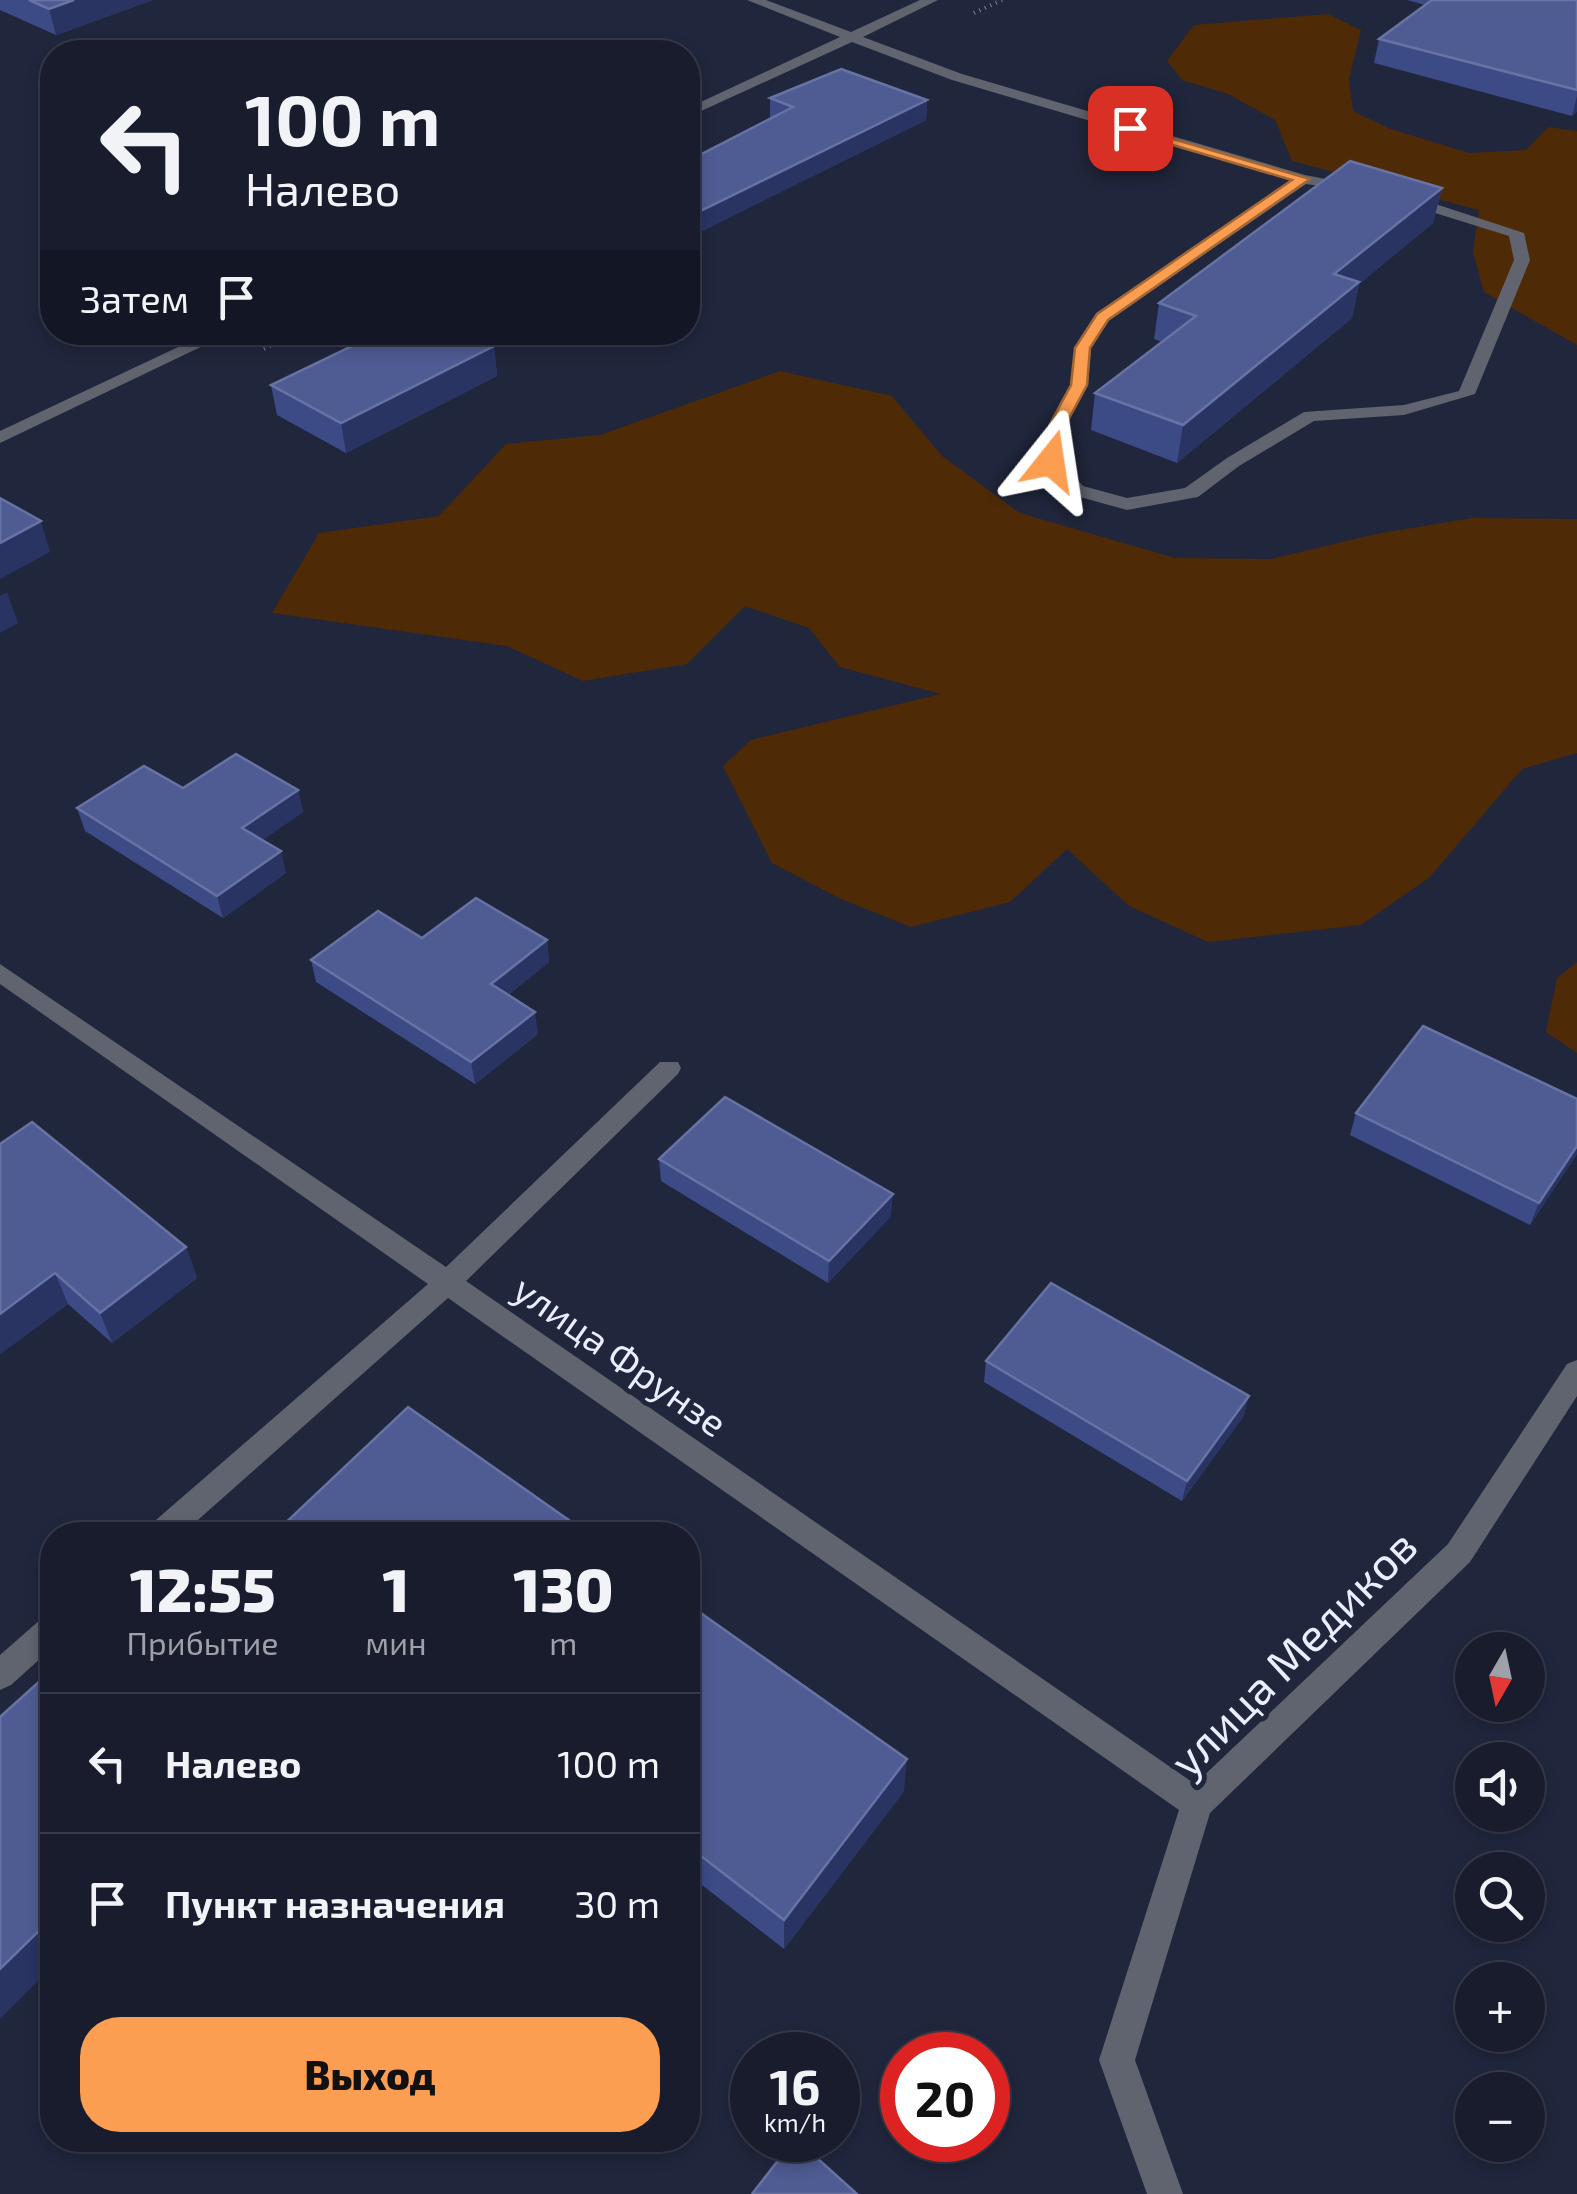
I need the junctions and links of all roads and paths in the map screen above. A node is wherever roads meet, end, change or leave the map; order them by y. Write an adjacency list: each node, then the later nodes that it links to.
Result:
1 (754, 0): 3 (street)
2 (931, 0): 3 (street)
3 (850, 36): 4 (street); 5 (street)
4 (700, 107)
5 (1303, 179): 6 (street); 7 (street)
6 (1366, 189)
7 (1384, 194)
8 (197, 345): 9 (street)
9 (0, 438)
10 (0, 972): 12 (street, улица Фрунзе)
11 (670, 1068): 12 (street)
12 (447, 1283): 14 (street); 17 (street, улица Фрунзе)
13 (1577, 1372): 17 (street, улица Медиков)
14 (175, 1522)
15 (40, 1640): 16 (street)
16 (0, 1675)
17 (1197, 1804): 18 (street, улица Медиков)
18 (1165, 2194)

